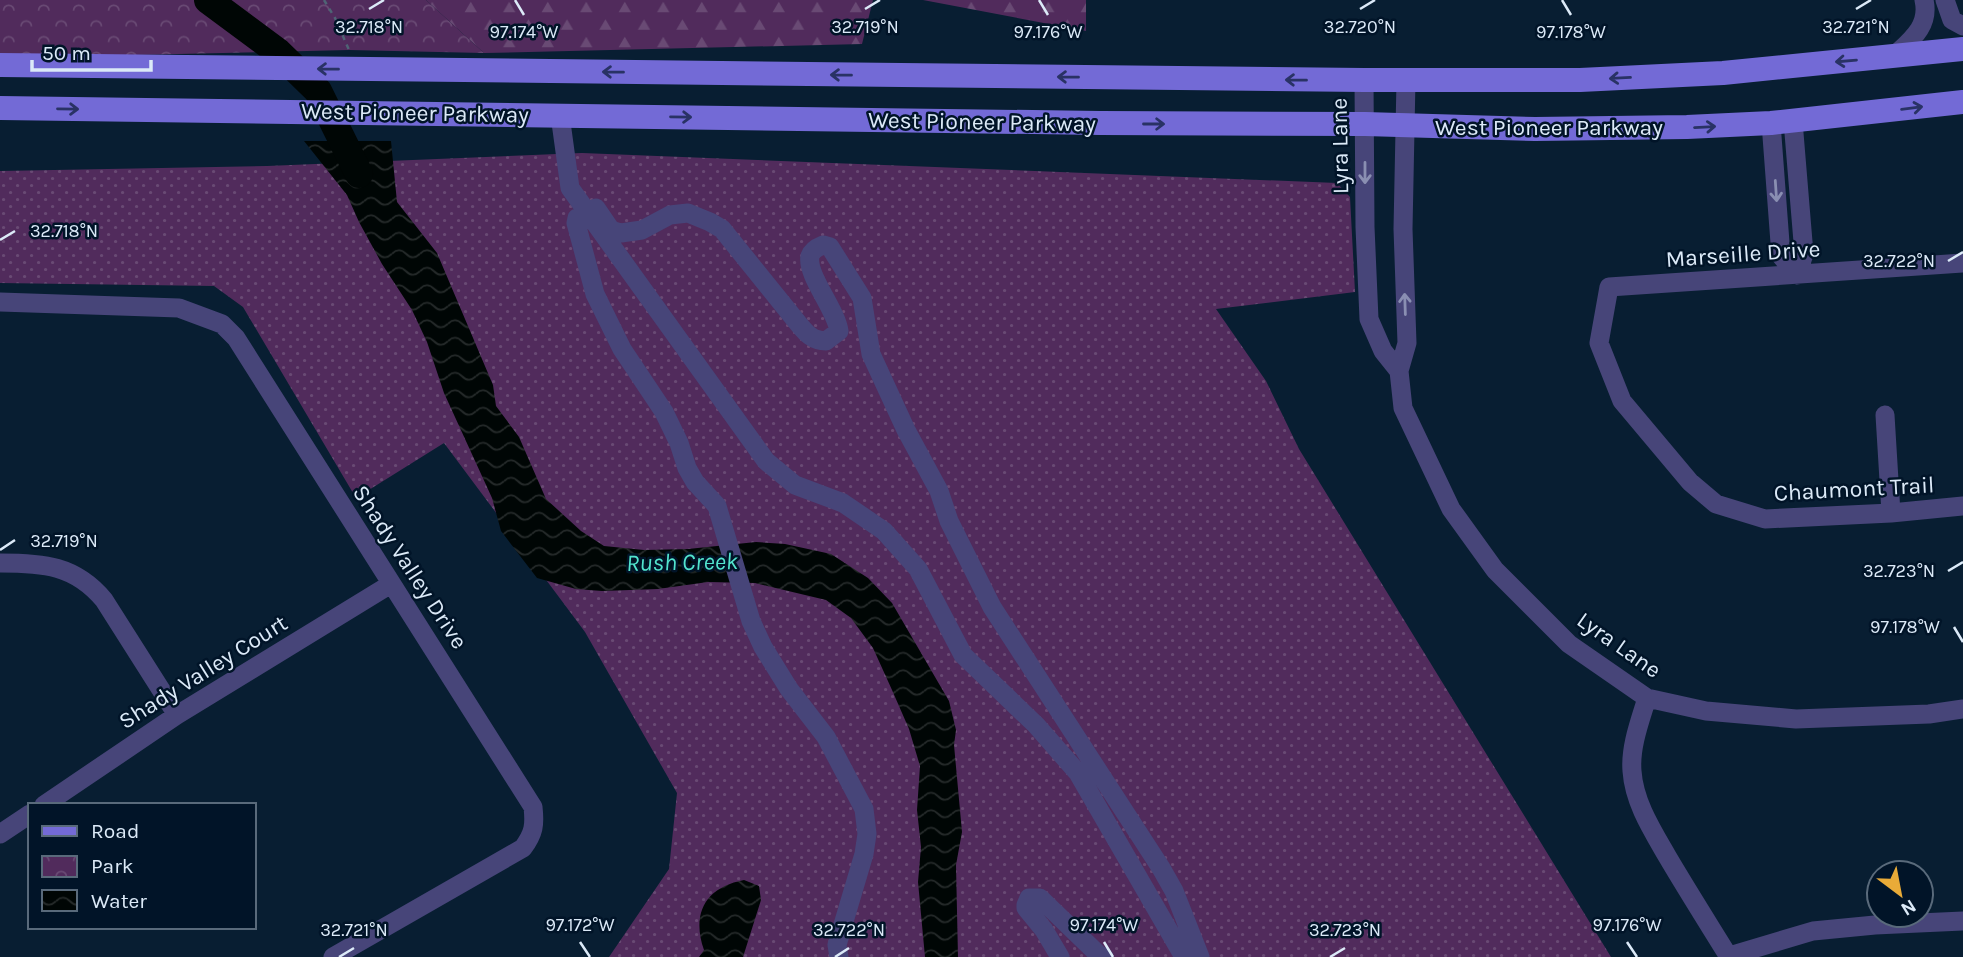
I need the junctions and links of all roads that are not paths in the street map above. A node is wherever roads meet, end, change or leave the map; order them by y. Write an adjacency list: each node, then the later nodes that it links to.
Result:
1 (1924, 0): 5 (street)
2 (1945, 0): 3 (street)
3 (1963, 26)
4 (1963, 49): 5 (main road, West Pioneer Parkway)
5 (1894, 56): 8 (main road, West Pioneer Parkway, one-way to 8)
6 (0, 65): 7 (main road, West Pioneer Parkway, one-way to 6)
7 (1364, 80): 8 (main road, West Pioneer Parkway); 13 (street, Lyra Lane)
8 (1406, 80): 14 (street, Lyra Lane)
9 (1963, 102): 12 (main road, West Pioneer Parkway, one-way to 9)
10 (0, 108): 11 (main road, West Pioneer Parkway, one-way to 11)
11 (560, 115): 13 (main road, West Pioneer Parkway, one-way to 13); 15 (street)
12 (1782, 122): 14 (main road, West Pioneer Parkway, one-way to 12); 17 (street)
13 (1365, 124): 14 (main road, West Pioneer Parkway); 20 (street, Lyra Lane, one-way to 20)
14 (1405, 125): 20 (street, Lyra Lane, one-way to 14)
15 (587, 211): 34 (street); 37 (street); 38 (street)
16 (1963, 263): 17 (street, Marseille Drive)
17 (1797, 275): 18 (street, Marseille Drive)
18 (1609, 287): 23 (street, Chaumont Trail)
19 (0, 302): 25 (street, Shady Valley Drive)
20 (1398, 371): 26 (street, Lyra Lane)
21 (1885, 415): 23 (street)
22 (1963, 506): 23 (street, Chaumont Trail)
23 (1891, 513)
24 (0, 563): 28 (street)
25 (391, 584): 28 (street, Shady Valley Court); 33 (street, Shady Valley Drive)
26 (1647, 698): 27 (street, Lyra Lane); 39 (street)
27 (1963, 709)
28 (177, 715): 29 (street, Shady Valley Court)
29 (47, 803)
30 (28, 815): 31 (street)
31 (0, 834)
32 (1963, 921): 39 (street)
33 (332, 957)
34 (838, 957)
35 (1060, 957): 36 (street)
36 (1104, 957)
37 (1184, 957)
38 (1200, 957)
39 (1729, 957)

